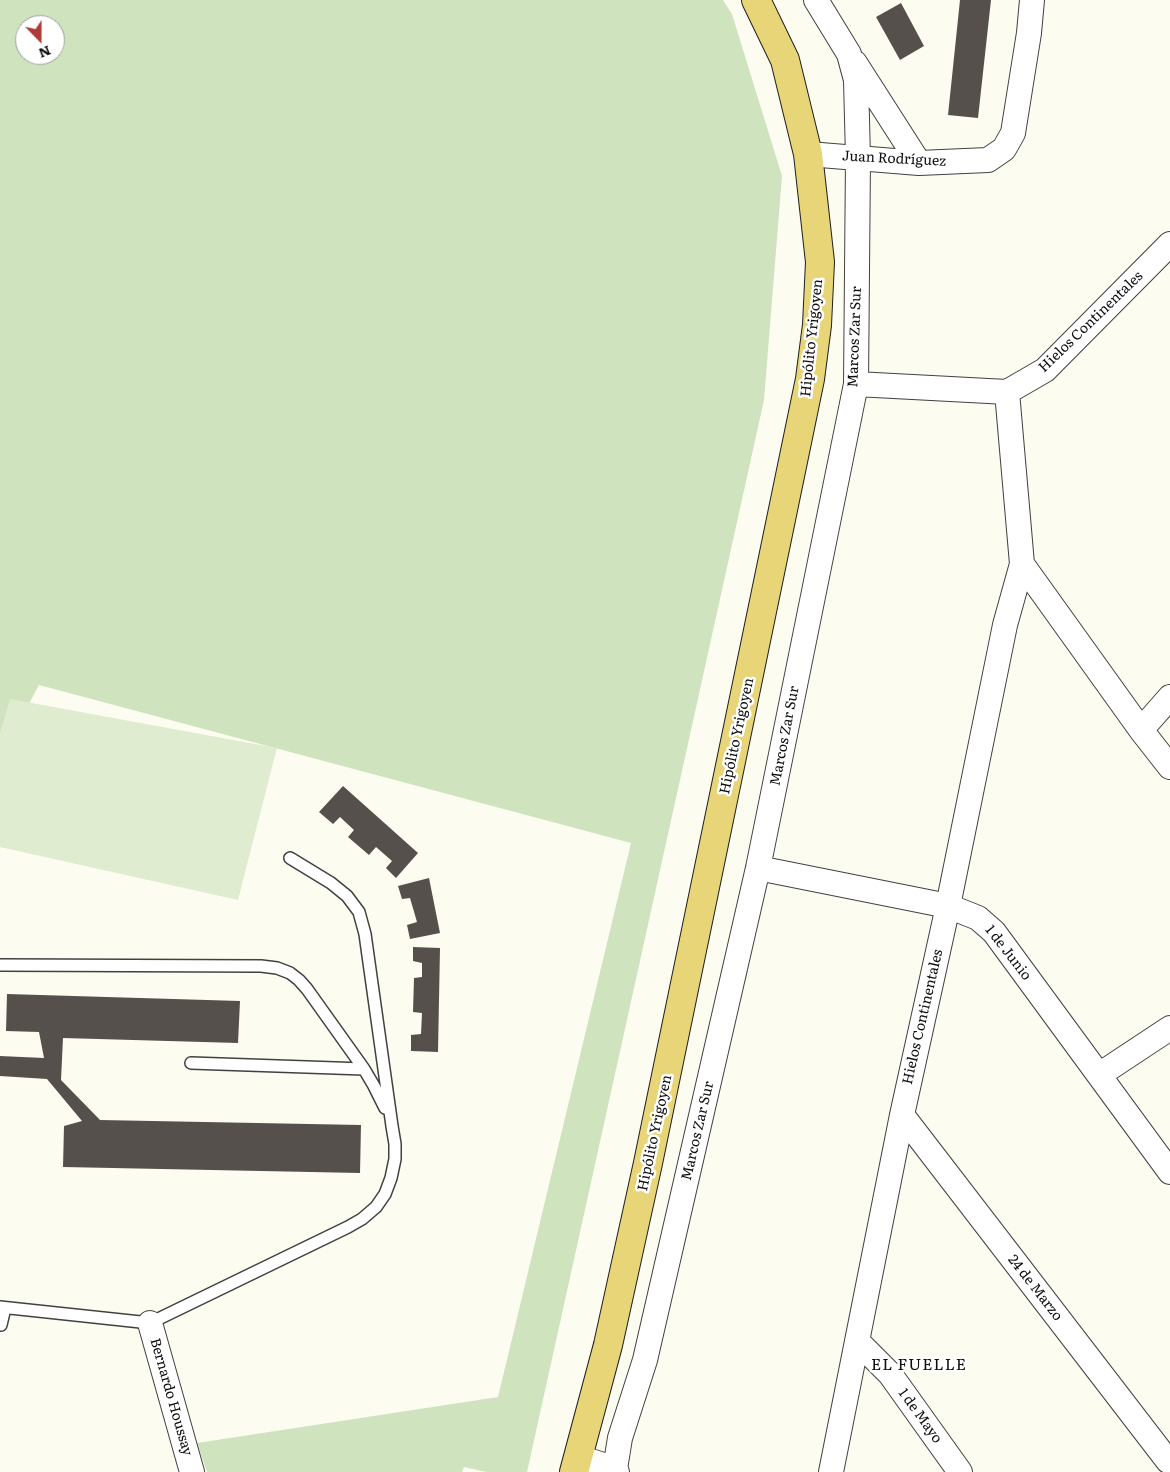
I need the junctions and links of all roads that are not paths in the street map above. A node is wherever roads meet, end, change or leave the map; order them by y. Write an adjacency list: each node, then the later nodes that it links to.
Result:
1 (756, 0): 5 (main road, Hipólito Yrigoyen)
2 (816, 0): 4 (street, Marcos Zar Sur)
3 (1032, 0): 7 (street, Juan Rodríguez)
4 (849, 54): 6 (street, Marcos Zar Sur); 7 (street)
5 (808, 154): 6 (street, Juan Rodríguez); 30 (main road, Hipólito Yrigoyen)
6 (858, 158): 7 (street, Juan Rodríguez); 9 (street, Marcos Zar Sur)
7 (919, 163)
8 (1170, 244): 10 (street, Hielos Continentales)
9 (856, 384): 10 (street); 16 (street, Marcos Zar Sur)
10 (1007, 392): 11 (street)
11 (1022, 564): 13 (street); 17 (street, Hielos Continentales)
12 (1170, 697): 13 (street)
13 (1142, 730): 14 (street)
14 (1170, 767)
15 (290, 858): 24 (lane)
16 (758, 868): 17 (street, 1 de Junio); 32 (street, Marcos Zar Sur)
17 (948, 906): 22 (street, 1 de Junio); 23 (street, Hielos Continentales)
18 (0, 965): 21 (lane)
19 (1170, 1028): 22 (street)
20 (192, 1063): 21 (lane)
21 (364, 1069): 24 (lane)
22 (1098, 1075): 25 (street, 1 de Junio)
23 (902, 1115): 29 (street, Hielos Continentales); 31 (street, 24 de Marzo)
24 (392, 1126): 27 (lane)
25 (1170, 1172)
26 (2, 1308): 27 (lane); 28 (lane)
27 (150, 1322): 33 (street, Bernardo Houssay)
28 (1, 1325)
29 (857, 1341): 34 (street, Hielos Continentales); 35 (street, 1 de Mayo)
30 (577, 1464): 32 (street)
31 (1164, 1464)
32 (616, 1470)
33 (192, 1472)
34 (831, 1472)
35 (960, 1472)

